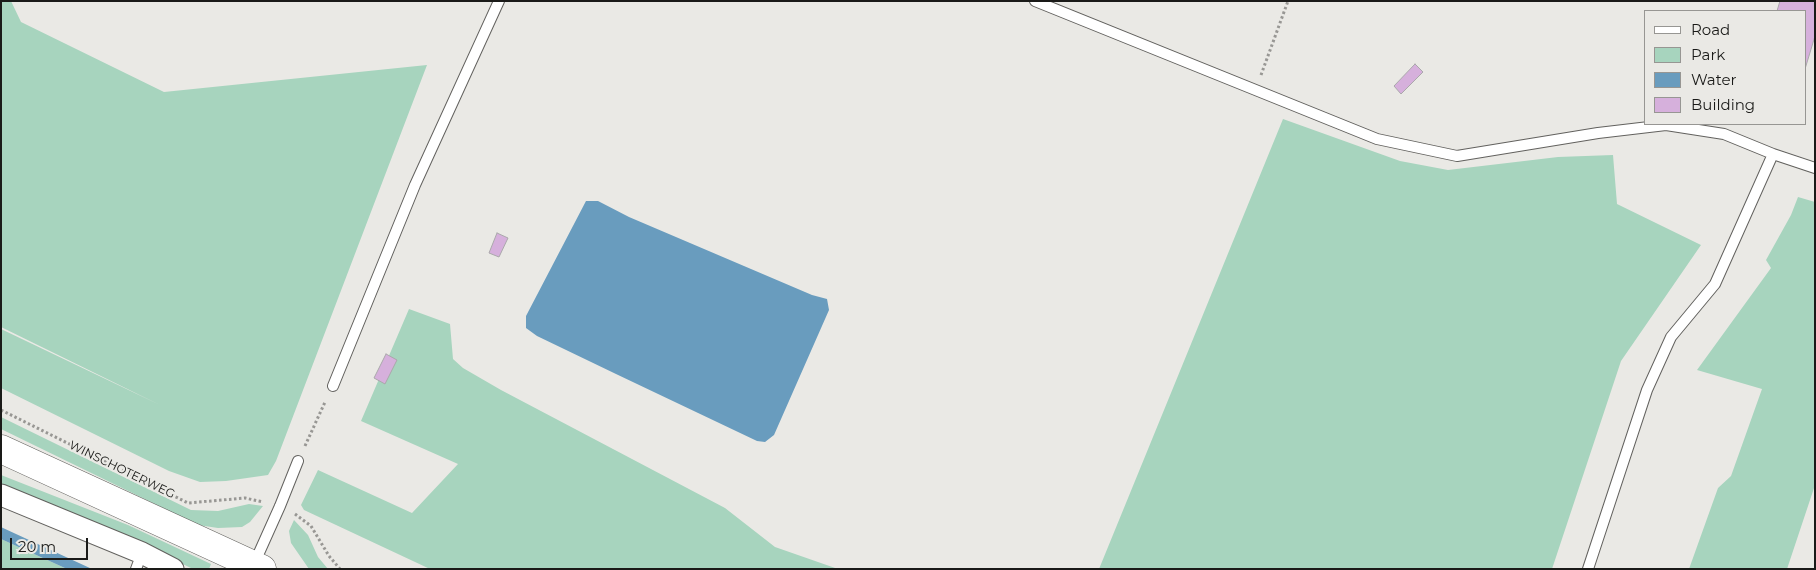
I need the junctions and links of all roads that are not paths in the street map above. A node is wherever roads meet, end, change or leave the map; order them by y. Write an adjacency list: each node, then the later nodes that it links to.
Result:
1 (499, 1): 5 (lane)
2 (1035, 1): 3 (lane)
3 (1773, 154): 4 (lane); 12 (lane)
4 (1814, 165)
5 (333, 386)
6 (5, 451): 10 (main road)
7 (298, 461): 10 (lane)
8 (1, 495): 9 (street)
9 (139, 561): 11 (street)
10 (256, 567)
11 (173, 569)
12 (1588, 569)

